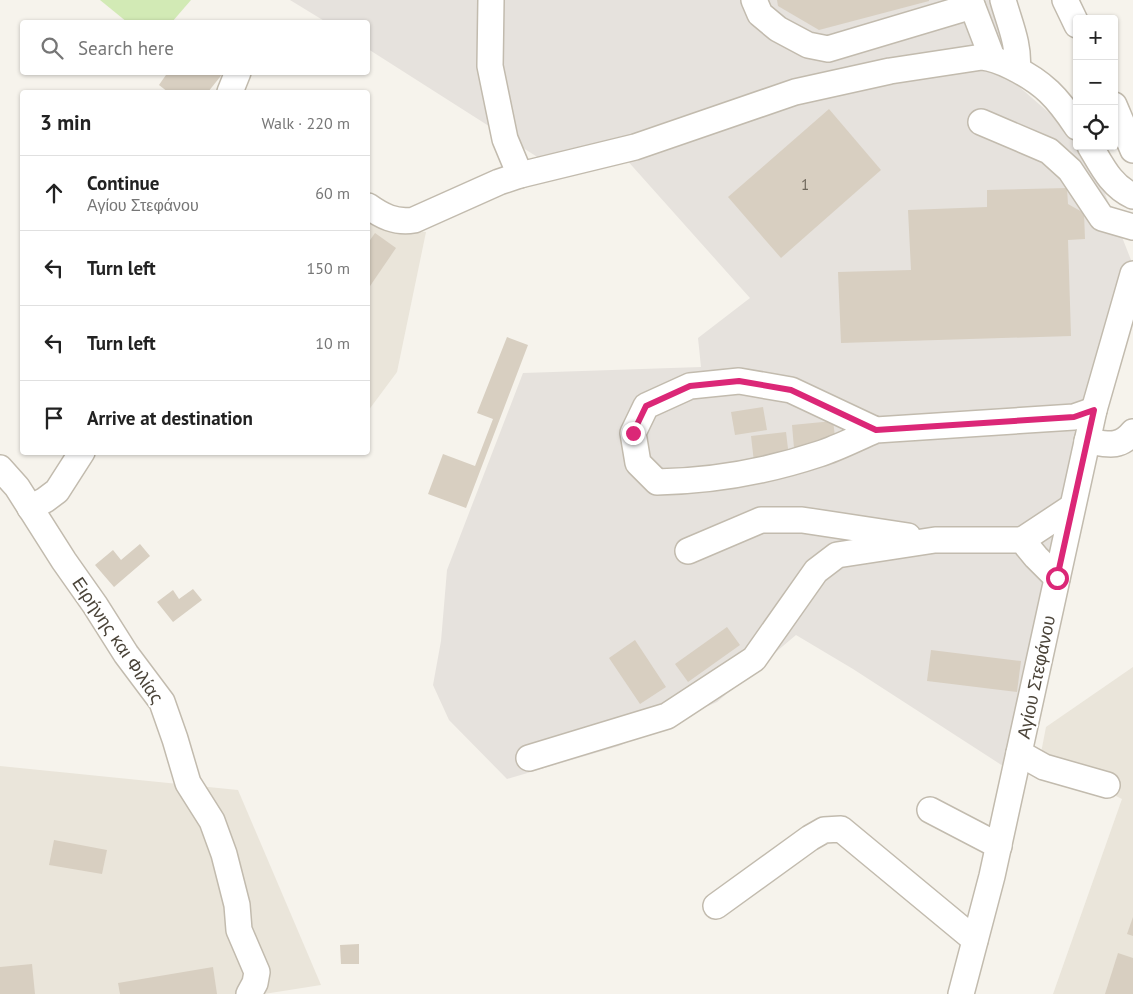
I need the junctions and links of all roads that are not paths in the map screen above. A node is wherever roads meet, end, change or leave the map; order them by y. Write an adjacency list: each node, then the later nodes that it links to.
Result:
1 (491, 0): 16 (street)
2 (754, 0): 5 (street)
3 (1003, 0): 8 (street)
4 (1065, 0): 6 (street)
5 (971, 3): 7 (street)
6 (1073, 17)
7 (991, 58): 8 (street); 16 (street)
8 (1017, 69): 13 (street)
9 (237, 75): 10 (street)
10 (231, 90)
11 (1118, 114): 15 (street)
12 (981, 122): 19 (street)
13 (1073, 122)
14 (1093, 150): 17 (street)
15 (1133, 150)
16 (520, 175): 18 (street)
17 (1133, 196)
18 (370, 207)
19 (1133, 227)
20 (1133, 274): 21 (street, Αγίου Στεφάνου)
21 (1126, 327): 22 (street, Αγίου Στεφάνου)
22 (1094, 410): 23 (street); 25 (street, Αγίου Στεφάνου)
23 (876, 430): 23 (street)
24 (1133, 432): 25 (street)
25 (1087, 442): 28 (street, Αγίου Στεφάνου)
26 (80, 455): 29 (street)
27 (0, 468): 29 (street, Ειρήνης και Φιλίας)
28 (1072, 507): 31 (street); 33 (street, Αγίου Στεφάνου)
29 (30, 508): 41 (street, Ειρήνης και Φιλίας)
30 (935, 540): 31 (street); 32 (street); 35 (street)
31 (1022, 540): 33 (street)
32 (688, 551)
33 (1057, 578): 34 (street, Αγίου Στεφάνου)
34 (1020, 753): 36 (street); 38 (street, Αγίου Στεφάνου)
35 (529, 758)
36 (1107, 785)
37 (930, 810): 38 (street)
38 (999, 846): 40 (street, Αγίου Στεφάνου)
39 (716, 906): 40 (street)
40 (975, 940): 42 (street, Αγίου Στεφάνου)
41 (249, 994)
42 (961, 994)

